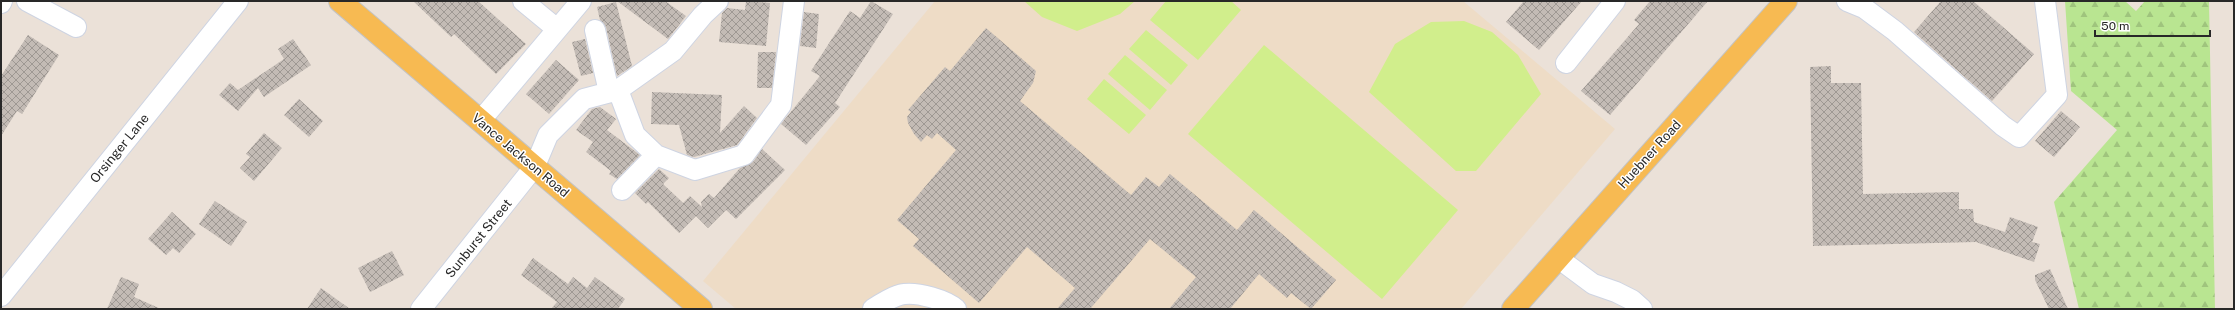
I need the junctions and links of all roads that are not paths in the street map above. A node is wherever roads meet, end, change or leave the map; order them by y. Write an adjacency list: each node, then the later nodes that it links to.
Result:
1 (27, 1): 12 (street)
2 (238, 1): 22 (street, Orsinger Lane)
3 (340, 1): 17 (main road, Vance Jackson Road)
4 (523, 1): 13 (street)
5 (581, 1): 13 (street)
6 (718, 1): 16 (street, Sunburst Street)
7 (794, 1): 18 (street)
8 (1615, 1): 15 (street)
9 (1786, 1): 21 (main road, Huebner Road)
10 (1847, 1): 11 (street)
11 (2045, 1)
12 (76, 27)
13 (557, 30): 17 (street)
14 (595, 30): 16 (street)
15 (1566, 63)
16 (613, 91): 18 (street); 19 (street, Sunburst Street)
17 (481, 120): 19 (main road, Vance Jackson Road)
18 (656, 155): 20 (street)
19 (535, 166): 24 (main road, Vance Jackson Road); 25 (street, Sunburst Street)
20 (622, 190)
21 (1558, 258): 23 (street); 28 (main road, Huebner Road)
22 (1, 296)
23 (1637, 305)
24 (691, 306)
25 (421, 309)
26 (873, 309): 27 (street)
27 (956, 309)
28 (1513, 309)

